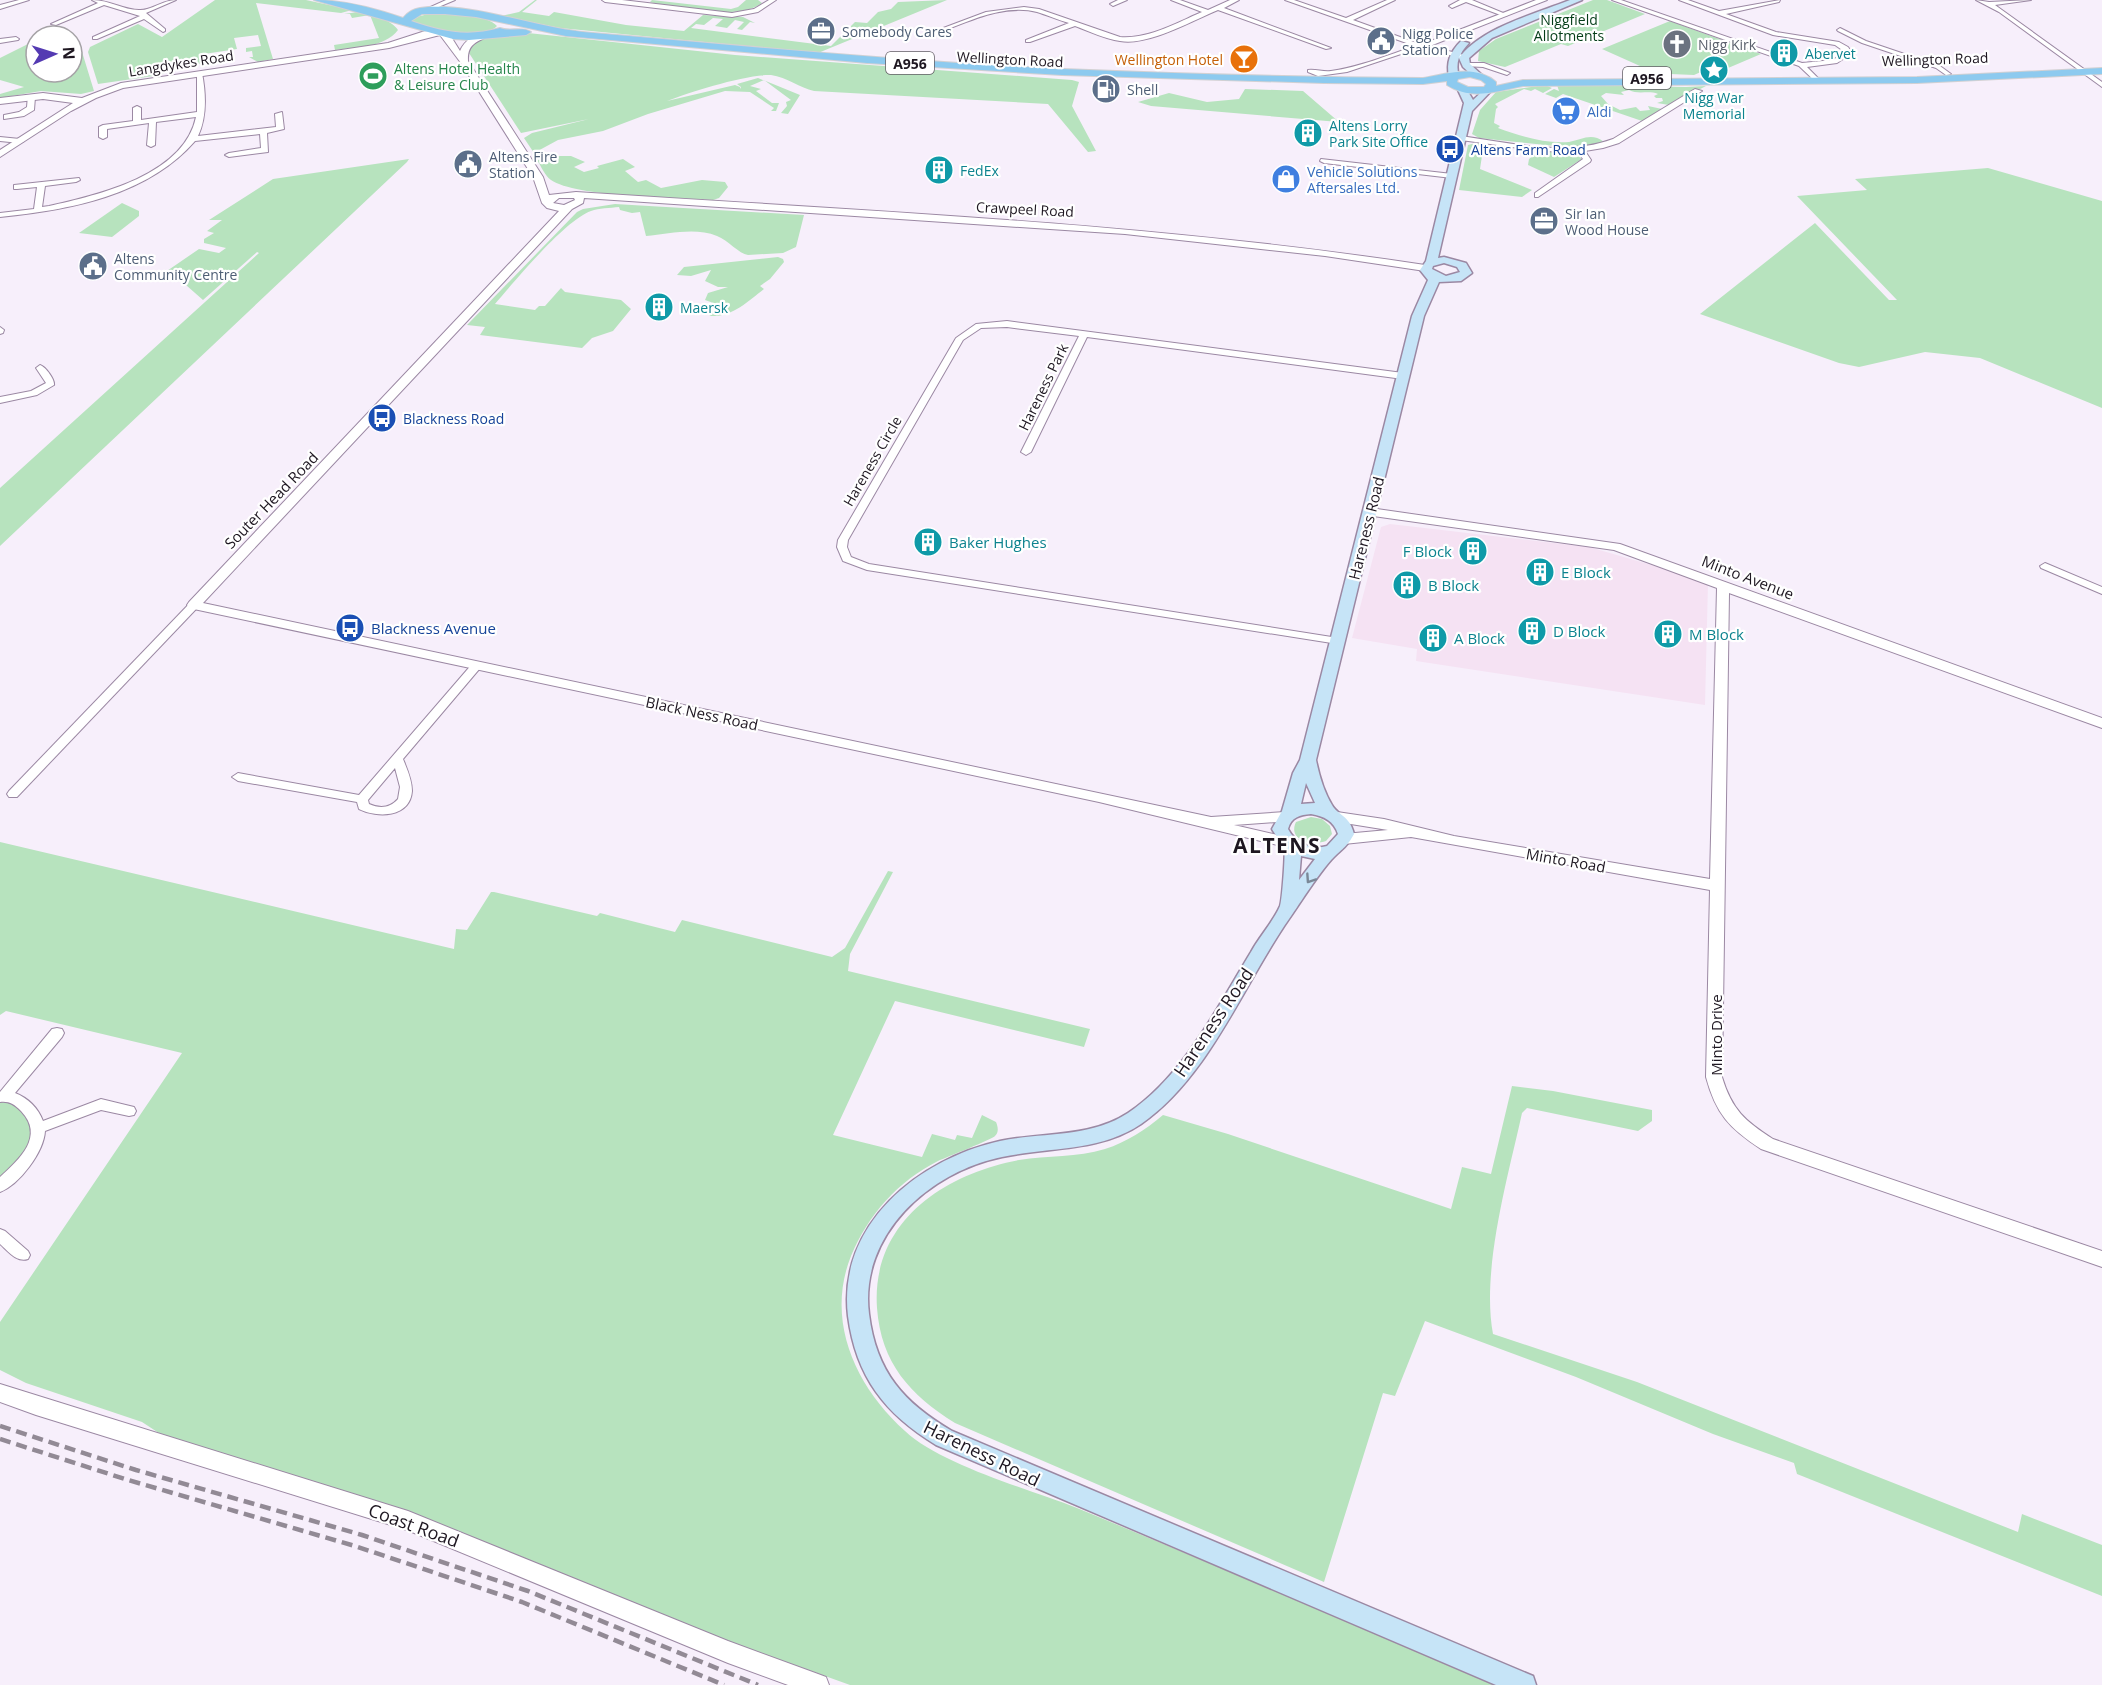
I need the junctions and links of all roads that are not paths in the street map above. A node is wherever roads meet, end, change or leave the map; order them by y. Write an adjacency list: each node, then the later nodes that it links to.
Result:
1 (26, 0): 28 (street)
2 (95, 0): 21 (street)
3 (173, 0): 34 (street)
4 (319, 0): 39 (main road, A956)
5 (347, 0): 30 (main road, A956)
6 (453, 0): 30 (street); 31 (street)
7 (605, 0): 8 (street)
8 (773, 0)
9 (1124, 0): 24 (street)
10 (1174, 0): 32 (street)
11 (1236, 0): 29 (street)
12 (1288, 0): 37 (street)
13 (1392, 0): 37 (street)
14 (1543, 0): 35 (street)
15 (1561, 0): 55 (main road)
16 (1578, 0): 55 (main road)
17 (1615, 0): 26 (street)
18 (1683, 0): 33 (street)
19 (1979, 0): 25 (street)
20 (2028, 0): 25 (street)
21 (106, 1): 34 (street); 38 (street)
22 (1644, 1): 26 (street)
23 (1777, 1): 33 (street)
24 (1113, 4)
25 (1990, 4): 59 (street)
26 (1630, 5): 57 (street)
27 (1452, 6): 35 (street)
28 (0, 8)
29 (1219, 8): 32 (street); 54 (street)
30 (427, 10): 31 (main road, A956); 39 (main road)
31 (460, 12): 36 (main road, A956)
32 (1208, 12): 40 (street)
33 (1720, 13): 57 (street)
34 (143, 15): 41 (street); 47 (street)
35 (1505, 15): 53 (street)
36 (497, 20): 46 (main road); 66 (main road, Wellington Road / A956)
37 (1347, 20): 53 (street)
38 (54, 24)
39 (407, 24): 44 (main road, A956); 52 (street, Langdykes Road)
40 (1073, 24): 42 (street); 50 (street)
41 (163, 30)
42 (941, 30)
43 (1840, 30): 65 (street)
44 (441, 33): 46 (main road, A956); 52 (street, Langdykes Road); 56 (street)
45 (0, 34): 49 (street)
46 (487, 35): 56 (street); 70 (main road, Wellington Road / A956)
47 (95, 38)
48 (16, 39): 49 (street)
49 (0, 41): 51 (street)
50 (1028, 41)
51 (0, 46)
52 (383, 46): 62 (street, Langdykes Road)
53 (1422, 46): 55 (street); 60 (street)
54 (1328, 48)
55 (1461, 59): 63 (main road); 63 (street); 66 (main road)
56 (464, 61): 94 (street)
57 (1801, 65): 67 (street)
58 (2102, 66): 59 (main road, Wellington Road / A956)
59 (2082, 70): 61 (main road, Wellington Road / A956); 65 (main road, Wellington Road / A956); 67 (main road, Wellington Road / A956); 68 (street)
60 (1310, 71)
61 (2102, 71)
62 (199, 73): 74 (street, Langdykes Road); 77 (street)
63 (1485, 73): 64 (street); 66 (main road, A956); 67 (main road, Wellington Road / A956); 69 (main road)
64 (1507, 73)
65 (1948, 74): 67 (main road, Wellington Road / A956)
66 (1454, 77): 70 (main road)
67 (1816, 79): 69 (main road, Wellington Road / A956)
68 (2102, 85)
69 (1489, 88): 70 (main road, A956); 76 (main road)
70 (1461, 89): 76 (main road, Hareness Road)
71 (1698, 91): 89 (street)
72 (31, 97): 73 (street); 74 (street); 79 (street)
73 (0, 101)
74 (82, 101): 87 (street, Langdykes Road)
75 (137, 108): 81 (street)
76 (1468, 109): 84 (main road, Hareness Road)
77 (201, 114): 80 (street); 86 (street)
78 (279, 114): 82 (street)
79 (7, 117)
80 (153, 120): 81 (street); 88 (street)
81 (137, 122): 83 (street)
82 (263, 131): 86 (street); 91 (street)
83 (103, 137)
84 (1461, 138): 89 (street); 93 (main road, Hareness Road)
85 (0, 139): 87 (street)
86 (194, 139): 102 (street)
87 (20, 141): 90 (street, Langdykes Road)
88 (151, 145)
89 (1581, 150): 99 (street)
90 (0, 154)
91 (229, 155)
92 (1324, 161): 93 (street)
93 (1452, 176): 105 (main road, Hareness Road)
94 (538, 177): 98 (street); 101 (street)
95 (76, 180): 96 (street)
96 (40, 184): 97 (street); 102 (street)
97 (17, 187)
98 (565, 193): 100 (street); 101 (street)
99 (1538, 195)
100 (575, 203): 101 (street); 104 (street, Souter Head Road); 107 (street, Crawpeel Road)
101 (549, 204): 104 (street)
102 (38, 211): 103 (street)
103 (0, 215)
104 (550, 226): 119 (street, Souter Head Road)
105 (1437, 236): 106 (main road); 107 (main road, Hareness Road)
106 (1449, 261): 107 (main road); 108 (main road, Hareness Road)
107 (1430, 269): 108 (main road); 109 (main road, Hareness Road)
108 (1450, 280): 109 (main road, Hareness Road)
109 (1427, 298): 112 (main road, Hareness Road)
110 (1084, 334): 112 (street, Hareness Circle); 114 (street, Hareness Park); 120 (street, Hareness Circle)
111 (40, 368): 113 (street)
112 (1403, 376): 115 (main road, Hareness Road)
113 (0, 400)
114 (1026, 452)
115 (1370, 512): 117 (street, Minto Avenue); 120 (main road, Hareness Road)
116 (2045, 566): 118 (street)
117 (1723, 586): 122 (street, Minto Avenue); 135 (street, Minto Drive)
118 (2102, 591)
119 (194, 605): 121 (street, Black Ness Road); 126 (street, Souter Head Road)
120 (1338, 641): 124 (main road, Hareness Road)
121 (477, 665): 123 (street); 130 (street, Black Ness Road)
122 (2102, 723)
123 (397, 758): 127 (street); 127 (street)
124 (1308, 760): 128 (main road); 129 (main road, Hareness Road)
125 (238, 777): 127 (street)
126 (13, 794)
127 (362, 799)
128 (1331, 814): 129 (main road); 131 (street, Minto Road); 132 (main road)
129 (1288, 815): 130 (street, Black Ness Road); 133 (main road)
130 (1210, 822): 133 (street, Black Ness Road)
131 (1414, 833): 132 (street, Minto Road); 135 (street, Minto Road)
132 (1344, 840): 134 (main road)
133 (1290, 844): 134 (main road); 136 (main road)
134 (1329, 851): 136 (main road, Hareness Road, one-way to 136)
135 (1718, 886): 144 (street, Minto Drive)
136 (1289, 905): 147 (main road, Hareness Road)
137 (57, 1033): 138 (street)
138 (3, 1096): 140 (street)
139 (129, 1112): 140 (street)
140 (39, 1128): 141 (street)
141 (0, 1186)
142 (0, 1235): 143 (street)
143 (23, 1255)
144 (2102, 1259)
145 (0, 1393): 146 (street, Coast Road)
146 (818, 1685)
147 (1524, 1685)

